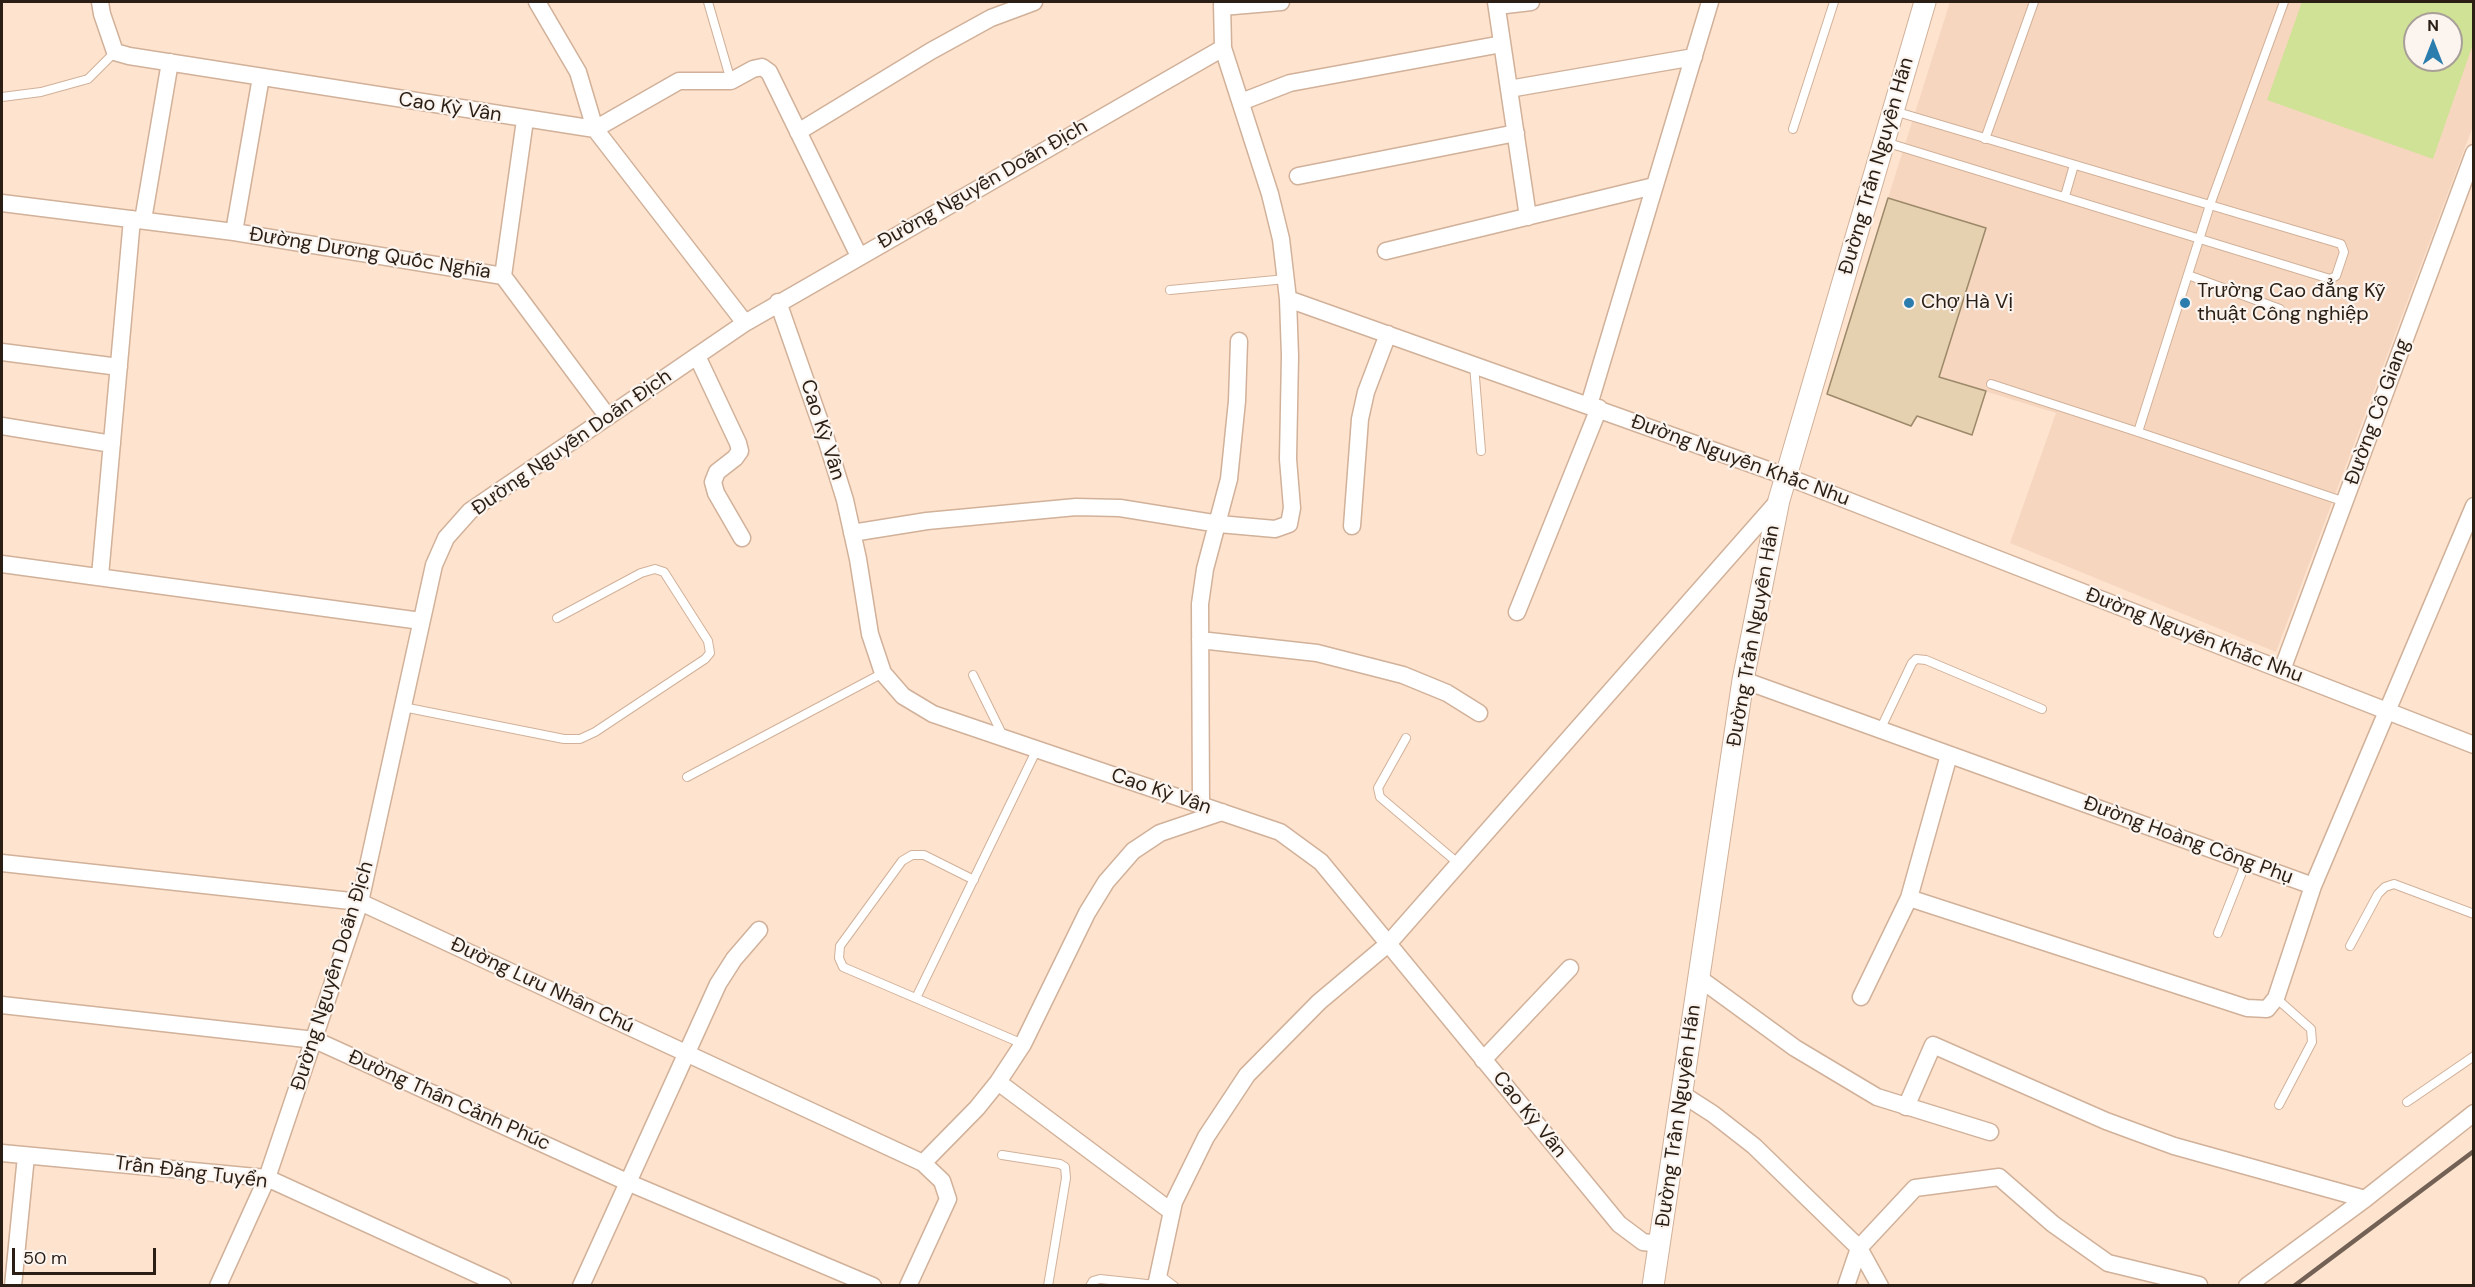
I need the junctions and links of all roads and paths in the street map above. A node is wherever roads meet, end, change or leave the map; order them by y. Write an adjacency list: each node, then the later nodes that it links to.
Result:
1 (100, 2): 16 (street)
2 (537, 2): 26 (street)
3 (708, 2): 20 (lane)
4 (1034, 2): 28 (street)
5 (1281, 2): 12 (street)
6 (1531, 2): 13 (street)
7 (1710, 2): 17 (street)
8 (1834, 2): 27 (lane)
9 (1925, 2): 24 (street, Đường Trần Nguyên Hãn)
10 (2034, 2): 30 (lane)
11 (2284, 2): 38 (lane)
12 (1222, 4): 15 (street)
13 (1496, 4): 14 (street)
14 (1502, 44): 21 (street); 23 (street)
15 (1223, 48): 23 (street); 44 (street, Đường Nguyễn Doãn Địch)
16 (115, 52): 18 (street, Cao Kỳ Vân); 22 (lane)
17 (1694, 57): 21 (street); 35 (street)
18 (170, 62): 19 (street, Cao Kỳ Vân); 40 (street)
19 (261, 77): 25 (street, Cao Kỳ Vân); 41 (street)
20 (731, 81): 26 (street); 28 (street)
21 (1509, 89): 29 (street)
22 (2, 97)
23 (1241, 102): 47 (street)
24 (1894, 111): 30 (lane); 31 (street, Đường Trần Nguyên Hãn)
25 (525, 120): 26 (street, Cao Kỳ Vân); 46 (street)
26 (594, 129): 52 (street)
27 (1793, 129)
28 (798, 132): 44 (street)
29 (1516, 133): 34 (street); 39 (street)
30 (1985, 139): 33 (lane)
31 (1885, 142): 36 (lane); 66 (street, Đường Trần Nguyên Hãn)
32 (2474, 153): 68 (street, Đường Cô Giang)
33 (2074, 165): 36 (lane); 38 (lane)
34 (1298, 176)
35 (1654, 186): 39 (street); 60 (street)
36 (2065, 196): 42 (lane)
37 (2, 203): 40 (street, Đường Dương Quốc Nghĩa)
38 (2210, 205): 42 (lane); 42 (lane)
39 (1528, 216): 43 (street)
40 (137, 219): 41 (street, Đường Dương Quốc Nghĩa); 58 (street)
41 (234, 232): 46 (street, Đường Dương Quốc Nghĩa)
42 (2200, 237): 45 (lane)
43 (1386, 252)
44 (859, 256): 50 (street, Đường Nguyễn Doãn Địch)
45 (2188, 275): 51 (lane); 63 (lane)
46 (503, 276): 61 (street, Đường Dương Quốc Nghĩa)
47 (1286, 279): 48 (lane); 49 (street)
48 (1170, 290)
49 (1288, 298): 53 (street, Đường Nguyễn Khắc Nhu); 70 (street)
50 (778, 302): 52 (street, Đường Nguyễn Doãn Địch); 72 (street, Cao Kỳ Vân)
51 (2280, 309)
52 (745, 323): 56 (street, Đường Nguyễn Doãn Địch)
53 (1389, 334): 57 (street, Đường Nguyễn Khắc Nhu); 71 (street)
54 (1239, 340): 70 (street)
55 (2, 352): 58 (street)
56 (697, 356): 61 (street, Đường Nguyễn Doãn Địch); 73 (street)
57 (1474, 364): 60 (street, Đường Nguyễn Khắc Nhu); 65 (lane)
58 (119, 367): 64 (street)
59 (1990, 384): 63 (lane)
60 (1594, 406): 66 (street, Đường Nguyễn Khắc Nhu); 76 (street)
61 (608, 417): 78 (street, Đường Nguyễn Doãn Địch)
62 (2, 426): 64 (street)
63 (2138, 432): 68 (lane)
64 (112, 444): 75 (street)
65 (1481, 451)
66 (1785, 476): 67 (street, Đường Trần Nguyên Hãn); 80 (street, Đường Nguyễn Khắc Nhu)
67 (1779, 500): 83 (street, Đường Trần Nguyên Hãn); 99 (street)
68 (2345, 502): 80 (street, Đường Cô Giang)
69 (2474, 506): 86 (street, Đường Hoàng Công Phụ)
70 (1219, 524): 72 (street); 79 (street)
71 (1352, 526)
72 (852, 533): 81 (street, Cao Kỳ Vân)
73 (742, 538)
74 (2, 564): 75 (street)
75 (100, 576): 78 (street)
76 (1517, 612)
77 (557, 618): 84 (lane)
78 (421, 621): 84 (street, Đường Nguyễn Doãn Địch)
79 (1200, 640): 87 (street); 95 (street)
80 (2282, 670): 86 (street, Đường Nguyễn Khắc Nhu)
81 (883, 674): 90 (street, Cao Kỳ Vân); 94 (lane)
82 (973, 675): 90 (lane)
83 (1743, 680): 88 (street, Đường Hoàng Công Phụ); 110 (street, Đường Trần Nguyên Hãn)
84 (403, 707): 103 (street, Đường Nguyễn Doãn Địch)
85 (2042, 709): 88 (lane)
86 (2387, 711): 91 (street, Đường Nguyễn Khắc Nhu); 101 (street, Đường Hoàng Công Phụ)
87 (1479, 713)
88 (1880, 730): 93 (street, Đường Hoàng Công Phụ)
89 (1406, 738): 99 (lane)
90 (1005, 739): 92 (street, Cao Kỳ Vân)
91 (2474, 745)
92 (1036, 749): 95 (street, Cao Kỳ Vân); 100 (lane)
93 (1949, 754): 97 (street, Đường Hoàng Công Phụ); 102 (street)
94 (687, 777)
95 (1201, 805): 96 (street, Cao Kỳ Vân)
96 (1222, 812): 107 (street, Cao Kỳ Vân); 116 (street)
97 (2246, 862): 101 (street, Đường Hoàng Công Phụ); 106 (lane)
98 (2, 863): 103 (street, Đường Lưu Nhân Chú)
99 (1458, 864): 107 (street)
100 (974, 880): 112 (lane); 112 (lane)
101 (2313, 886): 113 (street)
102 (1909, 898): 111 (street); 113 (street)
103 (360, 902): 115 (street, Đường Nguyễn Doãn Địch); 117 (street, Đường Lưu Nhân Chú)
104 (2474, 914): 108 (lane)
105 (759, 930): 117 (street)
106 (2218, 933)
107 (1388, 944): 119 (street, Cao Kỳ Vân); 134 (street)
108 (2350, 946)
109 (1570, 968): 119 (street)
110 (1699, 978): 121 (street, Đường Trần Nguyên Hãn); 124 (street)
111 (1861, 997)
112 (916, 998): 116 (lane)
113 (2276, 998): 123 (lane)
114 (2, 1005): 115 (street, Đường Thân Cảnh Phúc)
115 (315, 1040): 131 (street, Đường Nguyễn Doãn Địch); 132 (street, Đường Thân Cảnh Phúc)
116 (1023, 1044): 120 (street)
117 (686, 1053): 130 (street, Đường Lưu Nhân Chú); 132 (street)
118 (2474, 1056): 122 (lane)
119 (1483, 1060): 135 (street, Cao Kỳ Vân)
120 (998, 1082): 130 (street); 134 (street)
121 (1682, 1095): 135 (street, Đường Trần Nguyên Hãn); 136 (street)
122 (2407, 1102)
123 (2279, 1105)
124 (1906, 1107): 126 (street); 133 (street)
125 (2474, 1113): 133 (street)
126 (1990, 1132)
127 (2, 1153): 129 (street, Trần Đăng Tuyển)
128 (1002, 1155): 146 (lane)
129 (26, 1156): 131 (street, Trần Đăng Tuyển); 137 (street)
130 (923, 1162): 145 (street, Đường Lưu Nhân Chú)
131 (267, 1178): 141 (street, Đường Nguyễn Doãn Địch); 142 (street, Trần Đăng Tuyển)
132 (627, 1182): 143 (street); 144 (street, Đường Thân Cảnh Phúc)
133 (2366, 1199): 152 (street)
134 (1172, 1212): 138 (street)
135 (1660, 1244): 149 (street, Đường Trần Nguyên Hãn)
136 (1859, 1248): 139 (street); 150 (street); 151 (street)
137 (9, 1260): 140 (street)
138 (1157, 1281): 147 (lane); 148 (lane)
139 (2199, 1285)
140 (13, 1286)
141 (218, 1286)
142 (503, 1286)
143 (581, 1286)
144 (873, 1286)
145 (908, 1286)
146 (1048, 1286)
147 (1090, 1286)
148 (1174, 1286)
149 (1653, 1286)
150 (1846, 1286)
151 (1880, 1286)
152 (2247, 1286)

